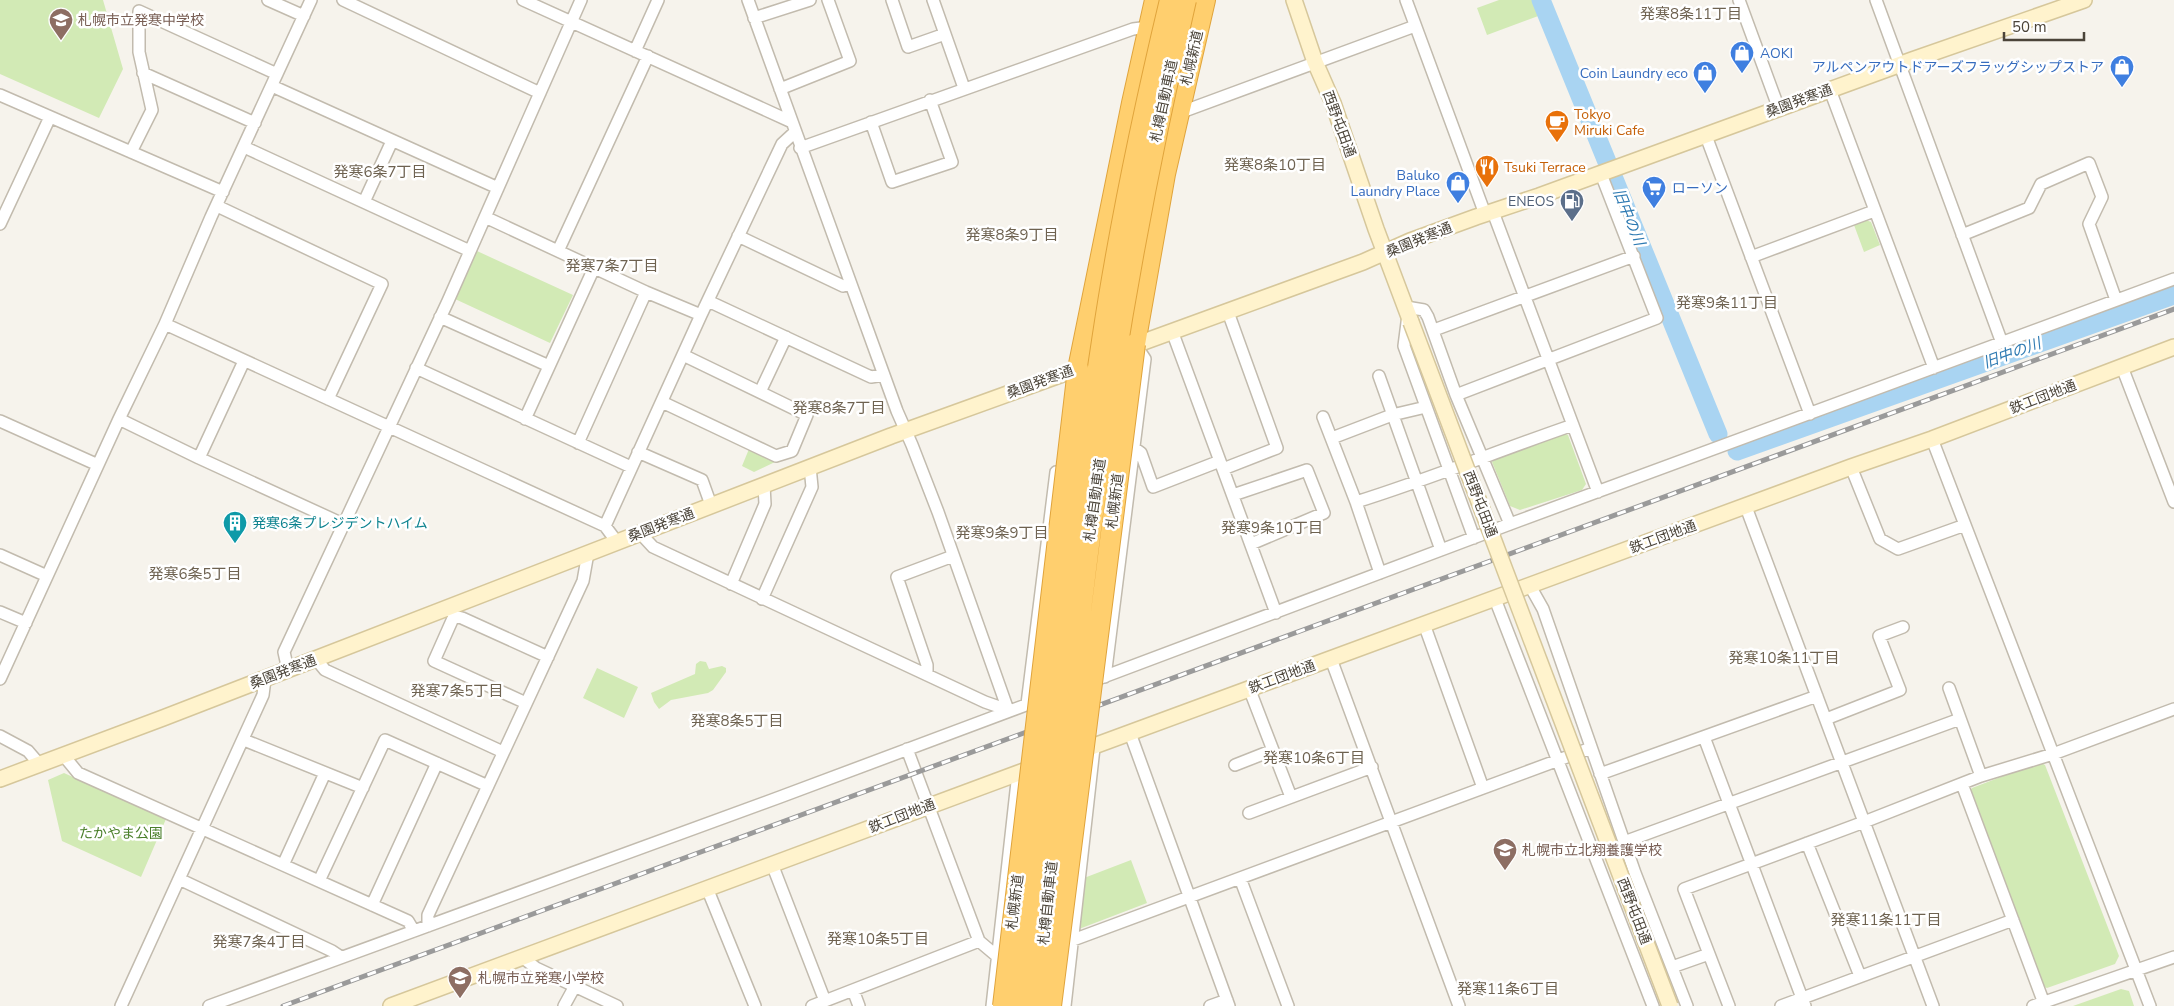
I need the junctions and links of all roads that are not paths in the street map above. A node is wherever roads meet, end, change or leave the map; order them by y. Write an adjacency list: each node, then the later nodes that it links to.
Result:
1 (268, 0): 21 (street)
2 (311, 0): 21 (street)
3 (343, 0): 37 (street)
4 (523, 0): 23 (street)
5 (581, 0): 23 (street)
6 (658, 0): 27 (street)
7 (748, 0): 22 (street)
8 (810, 0): 22 (street)
9 (828, 0): 35 (street)
10 (892, 0): 26 (street)
11 (933, 0): 26 (street)
12 (1156, 0): 25 (highway, 札幌新道)
13 (1170, 0): 245 (highway, 札樽自動車道, bridge)
14 (1186, 0): 246 (highway, 札樽自動車道, bridge)
15 (1205, 0): 41 (highway, 札幌新道)
16 (1294, 0): 29 (street, 西野屯田通)
17 (1406, 0): 24 (street)
18 (1740, 0): 40 (street)
19 (1876, 0): 30 (street)
20 (2084, 0): 30 (street, 桑園発寒通)
21 (304, 16): 32 (street)
22 (754, 18): 35 (street)
23 (572, 22): 27 (street); 37 (street)
24 (1415, 26): 29 (street); 57 (street)
25 (1149, 27): 34 (street); 92 (highway, 札幌新道)
26 (945, 34): 34 (street)
27 (635, 51): 28 (street)
28 (648, 56): 45 (street); 63 (street)
29 (1316, 62): 41 (street); 64 (street, 西野屯田通)
30 (1900, 66): 36 (street, 桑園発寒通); 60 (street)
31 (144, 73): 32 (street); 44 (street); 50 (street)
32 (277, 74): 33 (street)
33 (272, 86): 44 (street); 47 (street)
34 (964, 88): 39 (street)
35 (780, 90): 45 (street)
36 (1830, 90): 40 (street, 桑園発寒通); 56 (street)
37 (540, 92): 52 (street)
38 (0, 96): 42 (street)
39 (930, 100): 43 (street); 43 (street)
40 (1779, 109): 46 (street, 桑園発寒通)
41 (1179, 113): 83 (highway, 札幌新道)
42 (50, 117): 50 (street); 59 (street)
43 (871, 122): 49 (street)
44 (255, 123): 48 (street)
45 (793, 127): 49 (street); 61 (street)
46 (1706, 136): 51 (street, 桑園発寒通); 66 (street)
47 (392, 141): 52 (street); 54 (street)
48 (244, 147): 53 (street); 54 (street)
49 (800, 148): 69 (street)
50 (131, 152): 53 (street)
51 (1608, 171): 57 (street, 桑園発寒通); 65 (street)
52 (498, 188): 58 (street)
53 (223, 192): 55 (street)
54 (364, 202): 62 (street)
55 (217, 206): 78 (street); 97 (street)
56 (1874, 211): 66 (street); 91 (street)
57 (1489, 213): 64 (street, 桑園発寒通); 71 (street)
58 (485, 217): 62 (street); 63 (street)
59 (1, 219)
60 (1962, 235): 72 (street); 82 (street)
61 (738, 236): 69 (street); 73 (street)
62 (470, 251): 77 (street)
63 (558, 251): 67 (street)
64 (1386, 253): 74 (street, 桑園発寒通); 75 (street, 西野屯田通)
65 (1634, 256): 71 (street); 86 (street)
66 (1751, 257): 100 (street)
67 (594, 268): 70 (street); 88 (street)
68 (2174, 279): 72 (street)
69 (851, 284): 93 (street)
70 (646, 292): 76 (street); 111 (street)
71 (1525, 296): 79 (street); 86 (street)
72 (2116, 300): 82 (street)
73 (708, 301): 76 (street); 81 (street)
74 (1228, 312): 80 (street, 桑園発寒通); 117 (street)
75 (1408, 314): 79 (street); 99 (street); 253 (street, 西野屯田通, bridge)
76 (701, 315): 85 (street)
77 (440, 317): 88 (street); 90 (street)
78 (165, 324): 87 (street); 104 (street)
79 (1434, 330): 96 (street)
80 (1172, 331): 83 (street, 桑園発寒通); 117 (street)
81 (786, 337): 93 (street); 95 (street)
82 (2002, 342): 91 (street)
83 (1136, 344): 92 (street, 桑園発寒通); 112 (street); 247 (highway, 札幌新道, bridge)
84 (2174, 347): 89 (street, 鉄工団地通)
85 (683, 355): 95 (street); 98 (street)
86 (1549, 360): 96 (street); 106 (street)
87 (244, 361): 97 (street); 115 (street)
88 (549, 366): 103 (street)
89 (2122, 367): 110 (street, 鉄工団地通); 127 (street)
90 (416, 368): 103 (street); 107 (street)
91 (1934, 368): 100 (street)
92 (1078, 369): 108 (street, 桑園発寒通); 166 (street); 244 (highway, 札幌新道, bridge)
93 (884, 375): 108 (street)
94 (1379, 376): 101 (street)
95 (760, 392): 98 (street)
96 (1456, 395): 114 (street)
97 (328, 399): 107 (street)
98 (662, 402): 113 (street)
99 (1426, 407): 101 (street); 121 (street)
100 (1810, 414): 124 (street)
101 (1392, 415): 109 (street); 122 (street)
102 (1323, 417): 109 (street)
103 (525, 418): 111 (street)
104 (119, 419): 115 (street); 116 (street)
105 (0, 421): 116 (street)
106 (1573, 425): 114 (street); 124 (street)
107 (388, 426): 130 (street); 133 (street)
108 (905, 431): 119 (street, 桑園発寒通); 141 (street)
109 (1332, 438): 126 (street)
110 (1932, 439): 120 (street, 鉄工団地通); 132 (street)
111 (578, 443): 118 (street)
112 (1134, 448): 117 (street); 159 (street)
113 (638, 452): 118 (street); 128 (street)
114 (1482, 457): 121 (street); 131 (street)
115 (199, 458): 130 (street)
116 (98, 465): 143 (street)
117 (1221, 465): 125 (street)
118 (631, 467): 133 (street)
119 (810, 467): 123 (street, 桑園発寒通); 146 (street)
120 (1851, 467): 129 (street, 鉄工団地通); 132 (street)
121 (1449, 471): 122 (street); 135 (street)
122 (1418, 483): 126 (street); 138 (street)
123 (764, 485): 128 (street, 桑園発寒通); 144 (street)
124 (1598, 492): 131 (street)
125 (1233, 495): 137 (street); 137 (street)
126 (1356, 502): 142 (street)
127 (2174, 502)
128 (711, 505): 134 (street, 桑園発寒通)
129 (1746, 507): 145 (street, 鉄工団地通); 164 (street)
130 (343, 524): 157 (street)
131 (1510, 524): 135 (street)
132 (1966, 525): 180 (street)
133 (605, 526): 136 (street)
134 (640, 533): 136 (street, 桑園発寒通); 144 (street)
135 (1474, 538): 138 (street)
136 (617, 542): 139 (street, 桑園発寒通)
137 (1251, 544): 150 (street)
138 (1441, 550): 142 (street)
139 (588, 553): 149 (street, 桑園発寒通); 154 (street)
140 (0, 555): 143 (street)
141 (953, 556): 158 (street); 168 (street)
142 (1380, 573): 150 (street)
143 (47, 576): 151 (street)
144 (731, 584): 146 (street)
145 (1530, 586): 147 (street, 鉄工団地通); 176 (street)
146 (762, 599): 158 (street)
147 (1495, 599): 152 (street, 鉄工団地通); 182 (street)
148 (0, 612): 151 (street)
149 (451, 612): 154 (street); 155 (street, 桑園発寒通); 165 (street)
150 (1276, 612): 159 (street)
151 (26, 623): 160 (street)
152 (1424, 624): 156 (street, 鉄工団地通); 196 (street)
153 (1903, 626): 170 (street)
154 (548, 657): 165 (street)
155 (316, 659): 157 (street, 桑園発寒通); 179 (street)
156 (1331, 659): 162 (street, 鉄工団地通); 187 (street)
157 (288, 670): 161 (street, 桑園発寒通)
158 (927, 674): 168 (street)
159 (1105, 677): 166 (street)
160 (0, 679)
161 (265, 679): 174 (street); 181 (street, 桑園発寒通)
162 (1249, 688): 171 (street, 鉄工団地通); 178 (street)
163 (1949, 688): 169 (street)
164 (1817, 696): 170 (street); 173 (street)
165 (526, 703): 179 (street)
166 (1027, 704): 168 (street)
167 (2174, 709): 180 (street)
168 (1008, 710): 177 (street)
169 (1960, 719): 184 (street); 191 (street)
170 (1826, 720): 184 (street)
171 (1130, 733): 175 (street, 鉄工団地通); 213 (street)
172 (0, 736): 185 (street)
173 (1704, 737): 190 (street); 198 (street)
174 (244, 740): 188 (street); 203 (street)
175 (1094, 746): 189 (street, 鉄工団地通); 218 (street)
176 (1592, 748): 182 (street); 190 (street)
177 (907, 749): 199 (street); 216 (street)
178 (1273, 750): 186 (street); 197 (street)
179 (503, 752): 194 (street)
180 (2053, 754): 191 (street); 227 (street)
181 (64, 756): 185 (street, 桑園発寒通); 203 (street)
182 (1557, 761): 196 (street); 252 (street)
183 (437, 763): 194 (street); 195 (street); 214 (street)
184 (1842, 763): 198 (street); 202 (street)
185 (40, 765): 192 (street, 桑園発寒通)
186 (1235, 765)
187 (1372, 767): 197 (street); 201 (street)
188 (325, 773): 195 (street); 208 (street)
189 (1018, 773): 199 (street, 鉄工団地通); 225 (street)
190 (1600, 774): 204 (street)
191 (1981, 776): 193 (street)
192 (0, 779)
193 (1962, 784): 202 (street); 215 (street)
194 (488, 786): 216 (street)
195 (362, 788): 211 (street)
196 (1483, 788): 201 (street)
197 (1291, 797): 200 (street)
198 (1729, 804): 204 (street); 207 (street)
199 (928, 806): 206 (street, 鉄工団地通); 219 (street)
200 (1249, 813)
201 (1392, 822): 209 (street); 251 (street)
202 (1864, 822): 205 (street); 221 (street)
203 (202, 829): 208 (street); 210 (street)
204 (1624, 842): 226 (street)
205 (1807, 843): 207 (street); 228 (street)
206 (772, 864): 212 (street, 鉄工団地通); 231 (street)
207 (1751, 864): 220 (street); 232 (street)
208 (283, 865): 211 (street)
209 (1240, 878): 213 (street); 250 (street)
210 (179, 879): 222 (street); 235 (street)
211 (318, 881): 214 (street)
212 (707, 888): 223 (street, 鉄工団地通); 240 (street)
213 (1189, 897): 218 (street); 233 (street)
214 (372, 905): 217 (street)
215 (2013, 920): 221 (street); 234 (street)
216 (428, 926): 217 (street)
217 (414, 931): 222 (street)
218 (1073, 940): 248 (street)
219 (979, 941): 225 (street); 230 (street)
220 (1709, 954): 226 (street); 255 (street)
221 (1914, 956): 228 (street); 257 (street)
222 (340, 957): 236 (street)
223 (522, 957): 229 (street); 237 (street, 鉄工団地通)
224 (2174, 957): 227 (street)
225 (998, 958): 243 (street)
226 (1672, 967): 254 (street)
227 (2137, 970): 234 (street); 258 (street)
228 (1860, 976): 232 (street)
229 (574, 986): 238 (street); 239 (street)
230 (853, 990): 231 (street); 242 (street)
231 (825, 1001): 241 (street)
232 (1804, 1002): 256 (street)
233 (1228, 1003): 249 (street)
234 (2041, 1005)
235 (121, 1006)
236 (209, 1006)
237 (391, 1006)
238 (564, 1006)
239 (617, 1006)
240 (755, 1006)
241 (812, 1006)
242 (860, 1006)
243 (992, 1006)
244 (1003, 1006)
245 (1019, 1006)
246 (1036, 1006)
247 (1051, 1006)
248 (1065, 1006)
249 (1210, 1006)
250 (1288, 1006)
251 (1459, 1006)
252 (1653, 1006)
253 (1670, 1006)
254 (1687, 1006)
255 (1729, 1006)
256 (1781, 1006)
257 (1933, 1006)
258 (2150, 1006)

